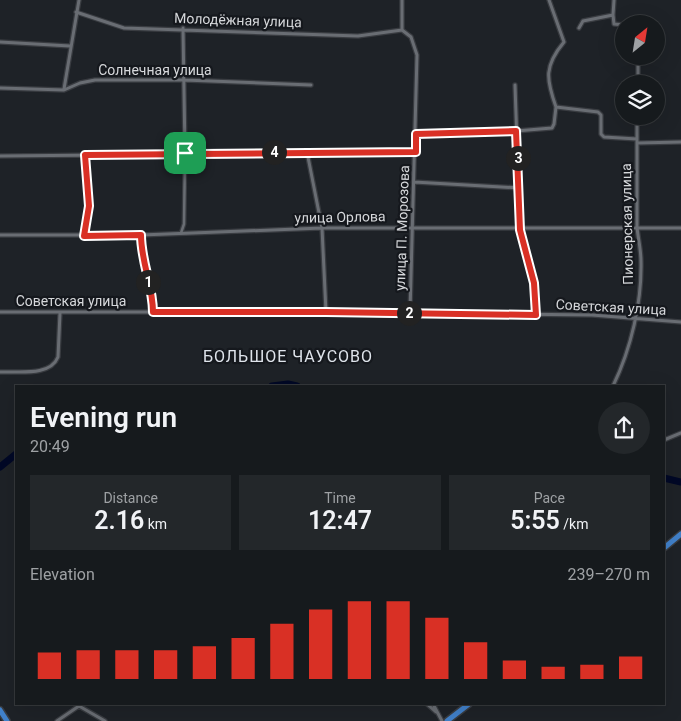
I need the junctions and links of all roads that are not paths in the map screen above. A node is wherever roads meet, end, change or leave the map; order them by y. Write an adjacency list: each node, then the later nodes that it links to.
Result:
1 (79, 0): 5 (street)
2 (402, 0): 10 (street)
3 (549, 0): 18 (street)
4 (614, 0): 6 (street)
5 (76, 12): 8 (street, Молодёжная улица); 12 (street)
6 (613, 15): 7 (street); 9 (street)
7 (615, 24)
8 (183, 28): 10 (street, Молодёжная улица); 13 (street)
9 (579, 28)
10 (402, 30): 21 (street, улица П. Морозова)
11 (0, 42): 12 (street)
12 (70, 46): 17 (street)
13 (184, 80): 14 (street, Солнечная улица); 17 (street, Солнечная улица); 26 (street)
14 (311, 85)
15 (514, 85): 20 (street)
16 (0, 88): 17 (street, Солнечная улица)
17 (64, 90)
18 (556, 108): 20 (street); 22 (street)
19 (637, 125): 22 (street, Пионерская улица)
20 (516, 131): 21 (street); 30 (street)
21 (416, 134): 25 (street, улица П. Морозова)
22 (637, 141): 23 (street); 35 (street, Пионерская улица)
23 (681, 142)
24 (307, 152): 25 (street); 26 (street); 31 (street)
25 (416, 152): 29 (street, улица П. Морозова)
26 (185, 153): 27 (street); 36 (street)
27 (85, 155): 28 (street); 39 (street)
28 (0, 156)
29 (414, 182): 30 (street); 32 (street, улица П. Морозова)
30 (520, 188): 34 (street)
31 (322, 228): 32 (street, улица Орлова); 36 (street, улица Орлова); 42 (street)
32 (412, 228): 34 (street, улица Орлова); 44 (street, улица П. Морозова)
33 (681, 228): 35 (street, улица Орлова)
34 (520, 230): 35 (street, улица Орлова); 45 (street)
35 (637, 230): 46 (street, Пионерская улица)
36 (181, 234): 38 (street, улица Орлова)
37 (0, 235): 39 (street, улица Орлова)
38 (141, 235): 39 (street, улица Орлова); 41 (street)
39 (84, 236)
40 (0, 312): 43 (street, Советская улица)
41 (153, 312): 42 (street, Советская улица); 43 (street, Советская улица)
42 (326, 312): 44 (street, Советская улица)
43 (60, 313): 48 (street)
44 (410, 313): 45 (street, Советская улица)
45 (536, 315): 46 (street, Советская улица)
46 (635, 317): 47 (street, Советская улица); 49 (street, Пионерская улица)
47 (681, 322)
48 (0, 372)
49 (613, 385)
50 (681, 433): 51 (street)
51 (665, 440)
52 (681, 534): 53 (highway)
53 (665, 547)
54 (80, 705): 61 (street); 62 (street)
55 (428, 705): 59 (street)
56 (434, 705): 59 (street)
57 (468, 705): 64 (highway)
58 (0, 710): 60 (highway)
59 (436, 712): 63 (street)
60 (7, 721)
61 (57, 721)
62 (105, 721)
63 (442, 721)
64 (447, 721)

